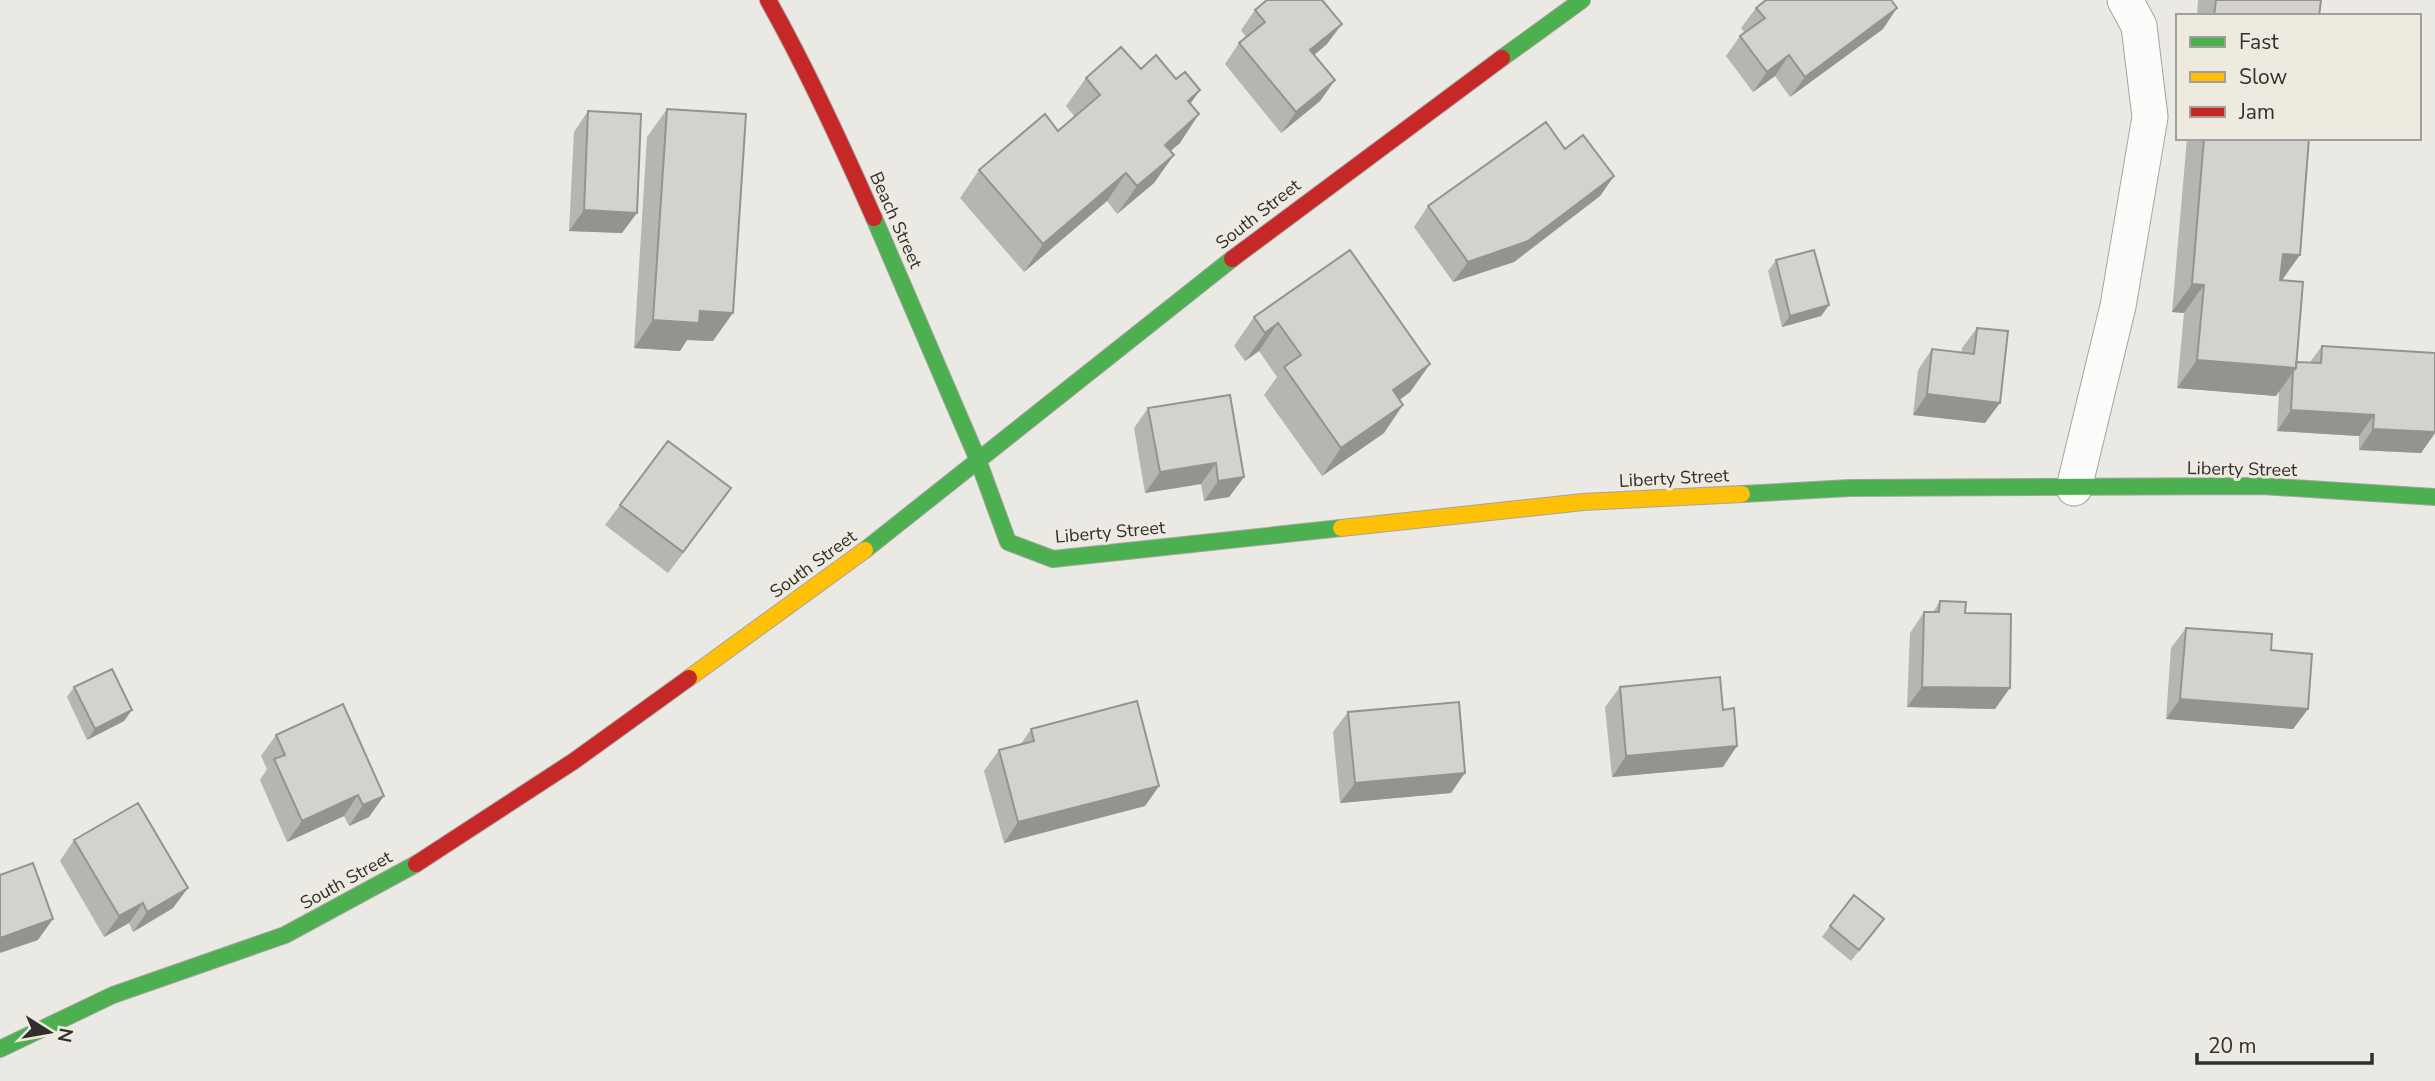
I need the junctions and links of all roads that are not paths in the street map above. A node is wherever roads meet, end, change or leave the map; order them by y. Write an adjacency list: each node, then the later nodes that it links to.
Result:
1 (768, 0): 4 (street, Beach Street)
2 (1582, 0): 4 (street, South Street)
3 (2125, 0): 5 (lane)
4 (978, 460): 5 (street, Liberty Street); 7 (street, South Street)
5 (2074, 488): 6 (street, Liberty Street)
6 (2435, 498)
7 (0, 1049)

